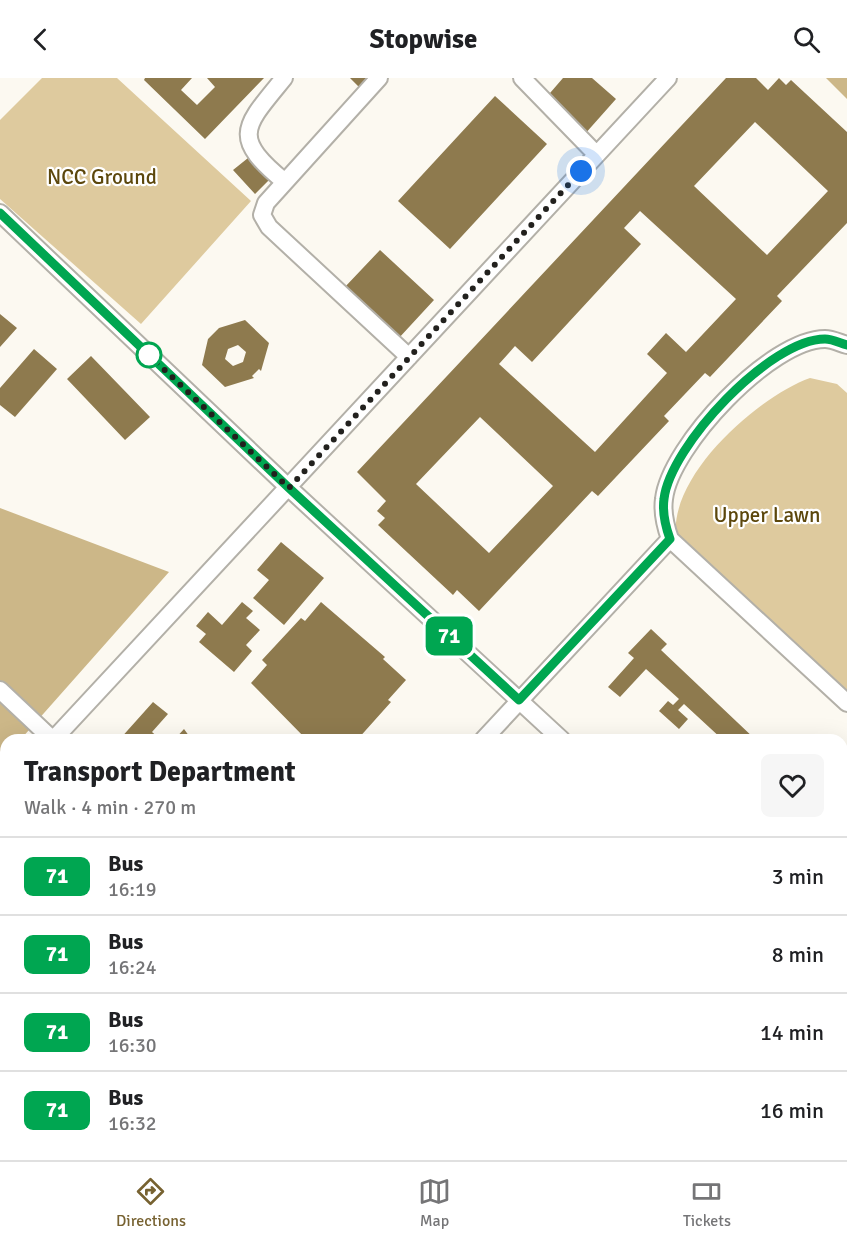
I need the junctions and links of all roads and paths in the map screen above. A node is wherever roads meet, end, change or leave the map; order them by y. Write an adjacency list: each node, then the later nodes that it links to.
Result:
1 (284, 78): 6 (street)
2 (379, 78): 6 (street)
3 (522, 78): 5 (street)
4 (668, 78): 5 (street)
5 (596, 154): 9 (street)
6 (285, 182): 9 (street)
7 (0, 213): 10 (street)
8 (847, 345): 11 (street)
9 (409, 357): 10 (street)
10 (289, 488): 13 (street); 16 (street)
11 (670, 539): 13 (street); 14 (street)
12 (0, 690): 15 (street)
13 (519, 700): 17 (street); 18 (street)
14 (847, 703)
15 (47, 734)
16 (59, 734)
17 (488, 734)
18 (556, 734)

